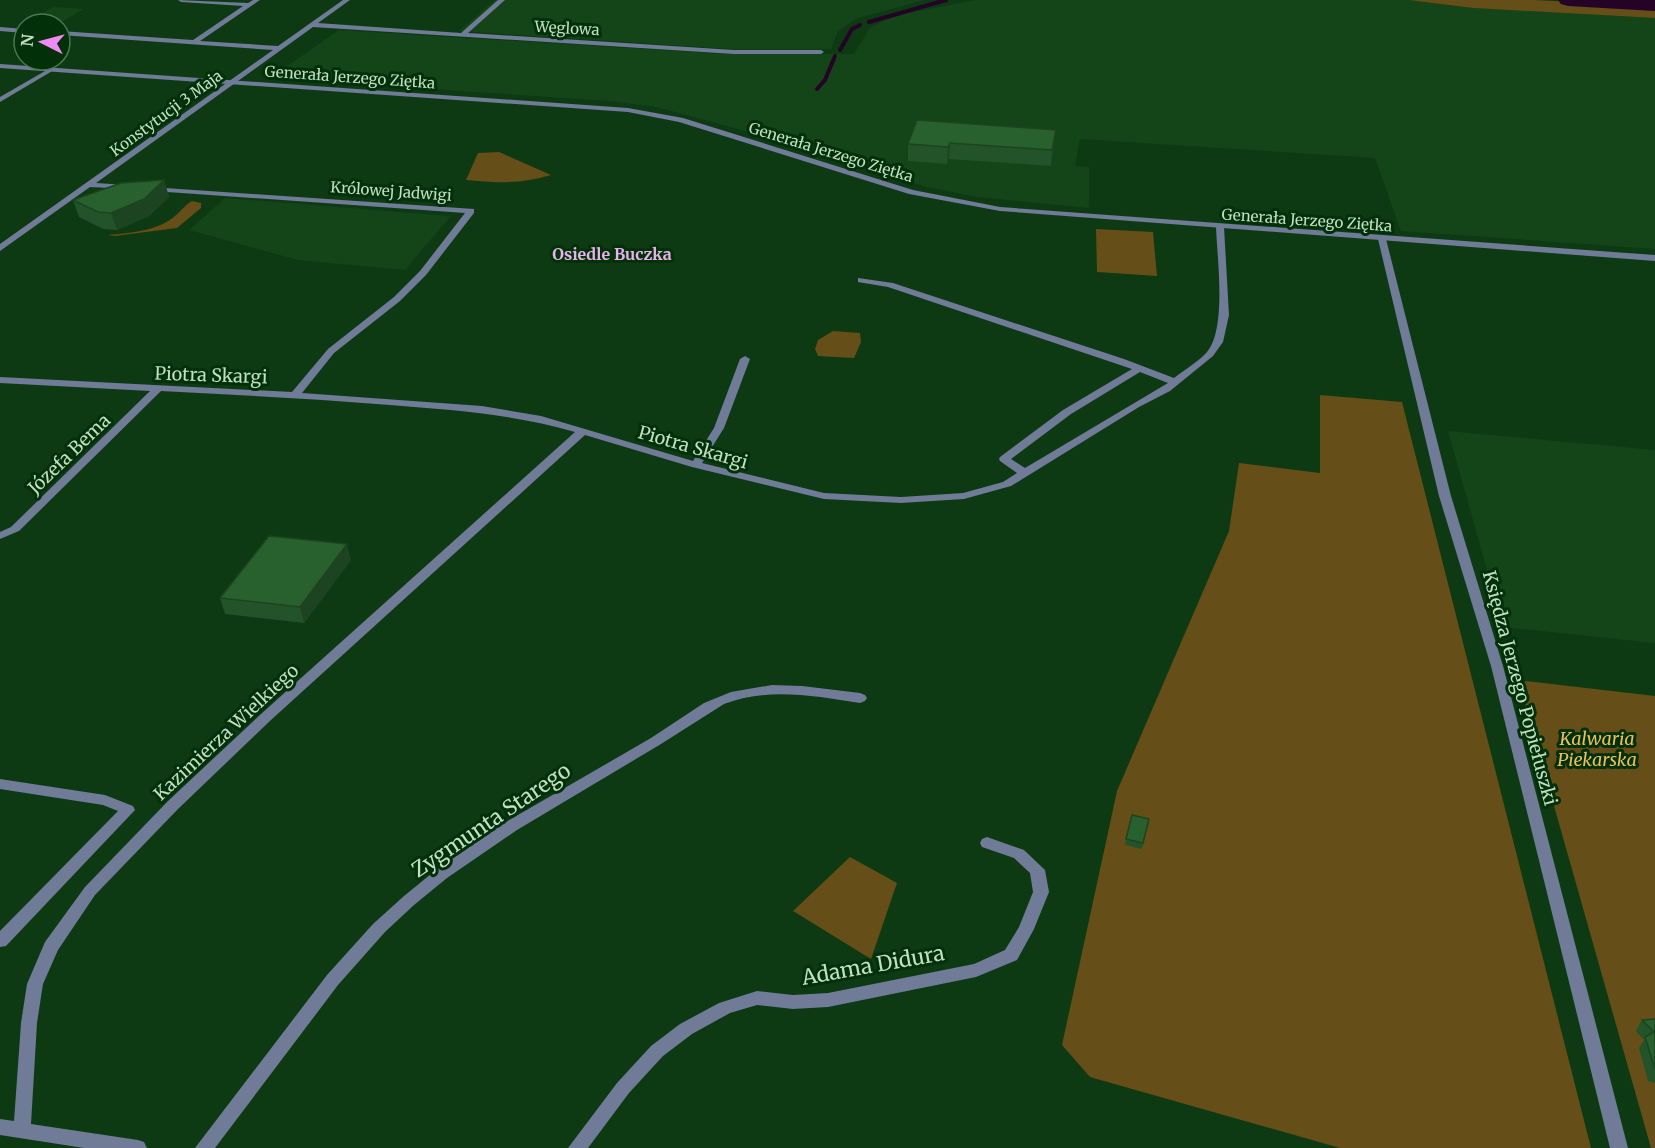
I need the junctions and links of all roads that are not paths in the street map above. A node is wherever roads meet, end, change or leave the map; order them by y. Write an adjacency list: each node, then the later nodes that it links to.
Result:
1 (181, 0): 5 (street)
2 (257, 0): 5 (street)
3 (347, 0): 6 (street, Konstytucji 3 Maja)
4 (502, 0): 8 (street)
5 (250, 5): 9 (street)
6 (312, 25): 8 (street, Węglowa); 10 (street, Konstytucji 3 Maja)
7 (72, 34): 9 (street)
8 (462, 35): 11 (street, Węglowa)
9 (194, 42): 10 (street)
10 (280, 48): 14 (street, Konstytucji 3 Maja)
11 (821, 52)
12 (72, 70): 14 (street, Generała Jerzego Ziętka)
13 (47, 72): 15 (street)
14 (232, 82): 16 (street, Konstytucji 3 Maja); 19 (street, Generała Jerzego Ziętka)
15 (0, 100)
16 (89, 184): 17 (street); 21 (street, Konstytucji 3 Maja)
17 (131, 188)
18 (143, 188): 29 (street, Królowej Jadwigi)
19 (1221, 227): 20 (street, Generała Jerzego Ziętka); 27 (street, Piotra Skargi)
20 (1382, 239): 22 (street, Generała Jerzego Ziętka); 43 (street, Księdza Jerzego Popiełuszki)
21 (0, 248)
22 (1655, 258)
23 (861, 280): 25 (street)
24 (745, 359): 31 (street)
25 (1140, 368): 27 (street); 32 (street)
26 (0, 380): 28 (street, Piotra Skargi)
27 (1174, 382): 32 (street, Piotra Skargi)
28 (157, 390): 29 (street, Piotra Skargi); 33 (street, Józefa Bema)
29 (295, 395): 30 (street, Piotra Skargi)
30 (582, 432): 31 (street, Piotra Skargi); 39 (street, Kazimierza Wielkiego)
31 (696, 465): 32 (street, Piotra Skargi)
32 (1025, 474)
33 (0, 536)
34 (860, 698): 41 (street, Zygmunta Starego)
35 (0, 784): 37 (street)
36 (987, 843): 42 (street, Adama Didura)
37 (0, 941)
38 (0, 1127): 39 (street)
39 (22, 1131): 40 (street)
40 (138, 1148)
41 (204, 1148)
42 (577, 1148)
43 (1619, 1148)

